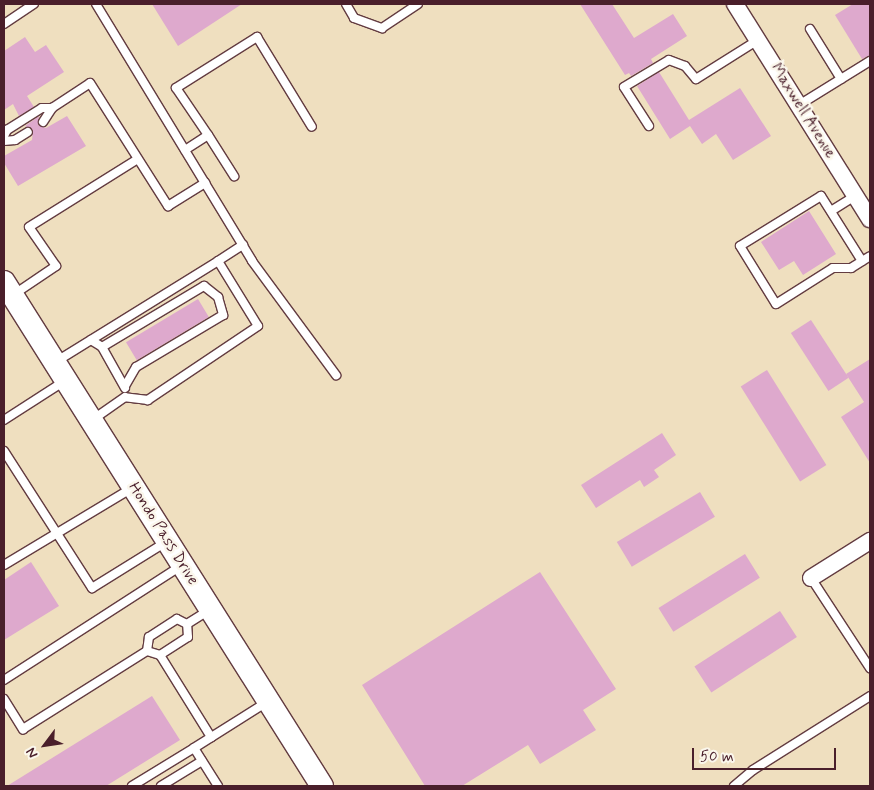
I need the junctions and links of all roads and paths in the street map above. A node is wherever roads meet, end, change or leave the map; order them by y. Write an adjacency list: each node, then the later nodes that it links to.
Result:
1 (34, 4): 6 (lane)
2 (96, 4): 20 (lane)
3 (346, 4): 4 (lane)
4 (418, 4)
5 (735, 4): 8 (street, Maxwell Avenue)
6 (4, 24)
7 (810, 29): 10 (lane)
8 (758, 40): 11 (street, Maxwell Avenue); 14 (lane)
9 (870, 62): 10 (lane)
10 (841, 79): 11 (lane)
11 (798, 105): 24 (street, Maxwell Avenue)
12 (52, 108): 13 (lane); 18 (lane); 21 (lane)
13 (43, 122)
14 (649, 126)
15 (312, 127): 17 (lane)
16 (28, 132): 19 (lane)
17 (208, 135): 20 (lane); 22 (lane)
18 (4, 136)
19 (4, 141)
20 (184, 150): 23 (lane)
21 (138, 159): 23 (lane); 31 (lane)
22 (234, 176)
23 (205, 183): 27 (lane)
24 (855, 196): 25 (lane); 26 (street, Maxwell Avenue)
25 (831, 211): 30 (lane); 30 (lane)
26 (868, 212)
27 (243, 245): 29 (lane); 35 (lane)
28 (870, 256): 30 (lane)
29 (218, 261): 32 (lane); 37 (lane)
30 (862, 261)
31 (8, 289): 34 (main road, Hondo Pass Drive)
32 (91, 340): 33 (lane); 34 (lane)
33 (102, 347): 36 (lane); 36 (lane)
34 (60, 371): 38 (lane); 39 (main road, Hondo Pass Drive)
35 (336, 375)
36 (125, 386): 37 (lane)
37 (125, 398): 39 (lane)
38 (4, 420)
39 (91, 420): 41 (main road, Hondo Pass Drive)
40 (4, 451): 42 (lane)
41 (133, 487): 42 (lane); 43 (main road, Hondo Pass Drive)
42 (55, 533): 43 (lane); 45 (lane)
43 (168, 541): 46 (main road, Hondo Pass Drive)
44 (870, 541): 47 (street)
45 (4, 565)
46 (182, 565): 48 (main road, Hondo Pass Drive); 53 (lane)
47 (811, 578): 52 (lane)
48 (211, 609): 49 (lane); 56 (main road, Hondo Pass Drive)
49 (187, 624): 50 (lane); 51 (lane)
50 (148, 651): 51 (lane); 55 (lane)
51 (160, 655): 57 (lane)
52 (870, 668)
53 (4, 680)
54 (870, 696): 64 (lane)
55 (4, 699)
56 (268, 701): 57 (lane); 63 (main road, Hondo Pass Drive)
57 (211, 737): 58 (lane)
58 (194, 748): 59 (lane); 60 (lane)
59 (202, 761): 61 (lane); 62 (lane)
60 (132, 786)
61 (161, 786)
62 (218, 786)
63 (322, 786)
64 (734, 786)

